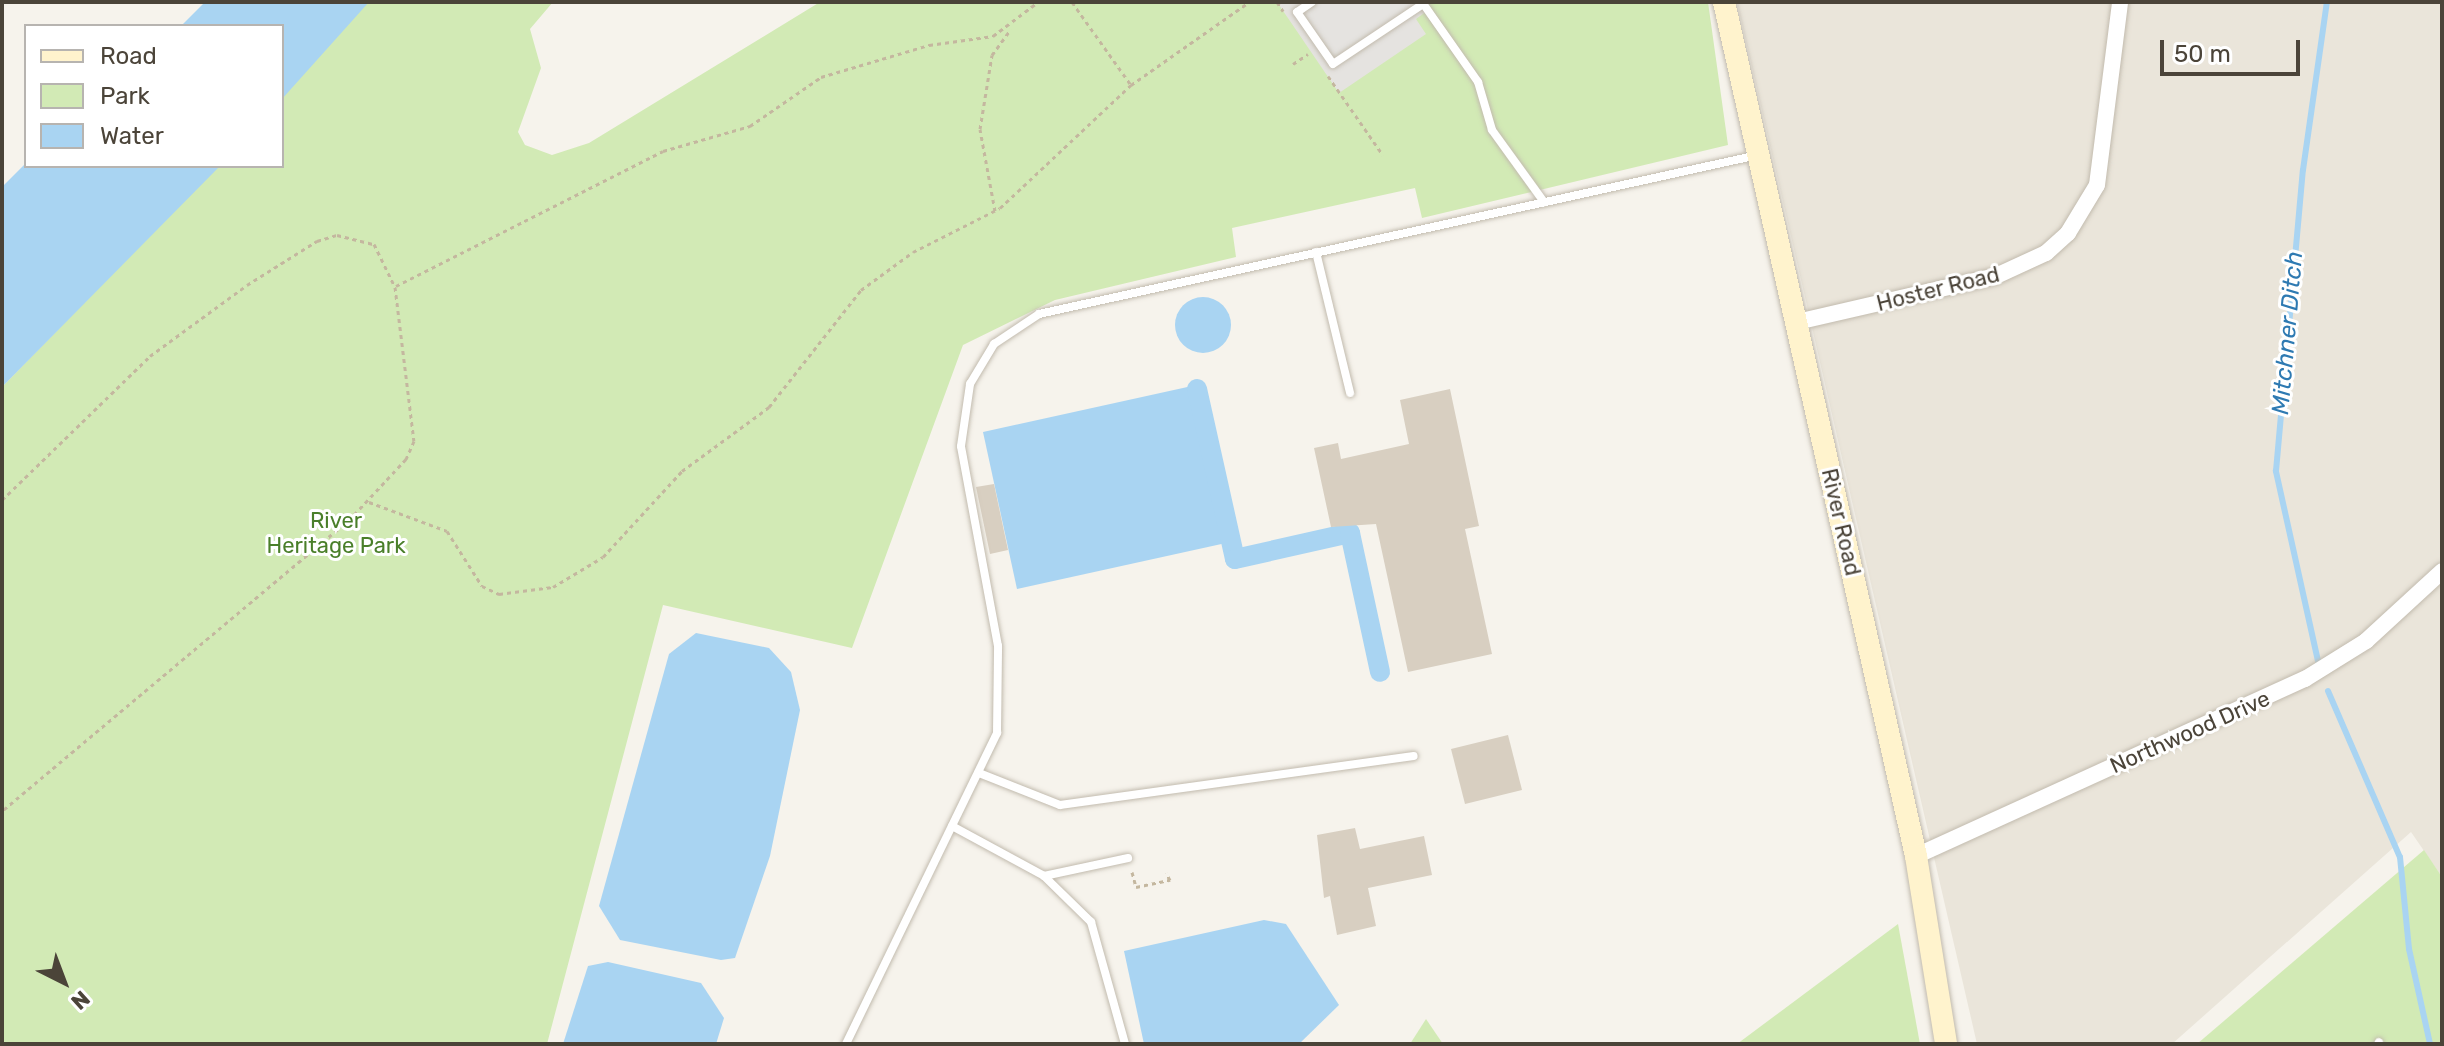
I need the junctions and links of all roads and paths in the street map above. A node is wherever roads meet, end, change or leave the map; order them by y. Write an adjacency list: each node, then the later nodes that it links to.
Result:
1 (1038, 2): 10 (path)
2 (1072, 2): 16 (path)
3 (1249, 2): 16 (path)
4 (1277, 2): 9 (path)
5 (1312, 2): 8 (lane)
6 (1724, 2): 18 (street, River Road)
7 (2120, 2): 23 (street, Hoster Road)
8 (1423, 3): 19 (lane)
9 (1291, 23)
10 (1013, 26): 20 (path); 22 (path)
11 (1306, 44): 12 (path)
12 (1311, 52): 13 (path); 14 (path)
13 (1318, 62)
14 (1293, 64)
15 (1325, 72): 17 (path)
16 (1131, 85): 20 (path)
17 (1383, 155)
18 (1759, 155): 19 (lane); 23 (street, River Road)
19 (1544, 202): 21 (lane)
20 (995, 211): 26 (path)
21 (1316, 252): 24 (lane); 29 (lane)
22 (395, 287): 25 (path); 26 (path)
23 (1797, 322): 32 (street, River Road)
24 (1350, 393)
25 (2, 500)
26 (369, 502): 30 (path)
27 (2442, 571): 32 (street, Northwood Drive)
28 (1414, 756): 29 (lane)
29 (979, 773): 31 (lane)
30 (2, 811)
31 (952, 826): 35 (lane); 36 (lane)
32 (1916, 856): 38 (street, River Road)
33 (1128, 858): 34 (path); 35 (lane)
34 (1166, 873)
35 (1044, 876): 37 (lane)
36 (846, 1044)
37 (1125, 1044)
38 (1946, 1044)

